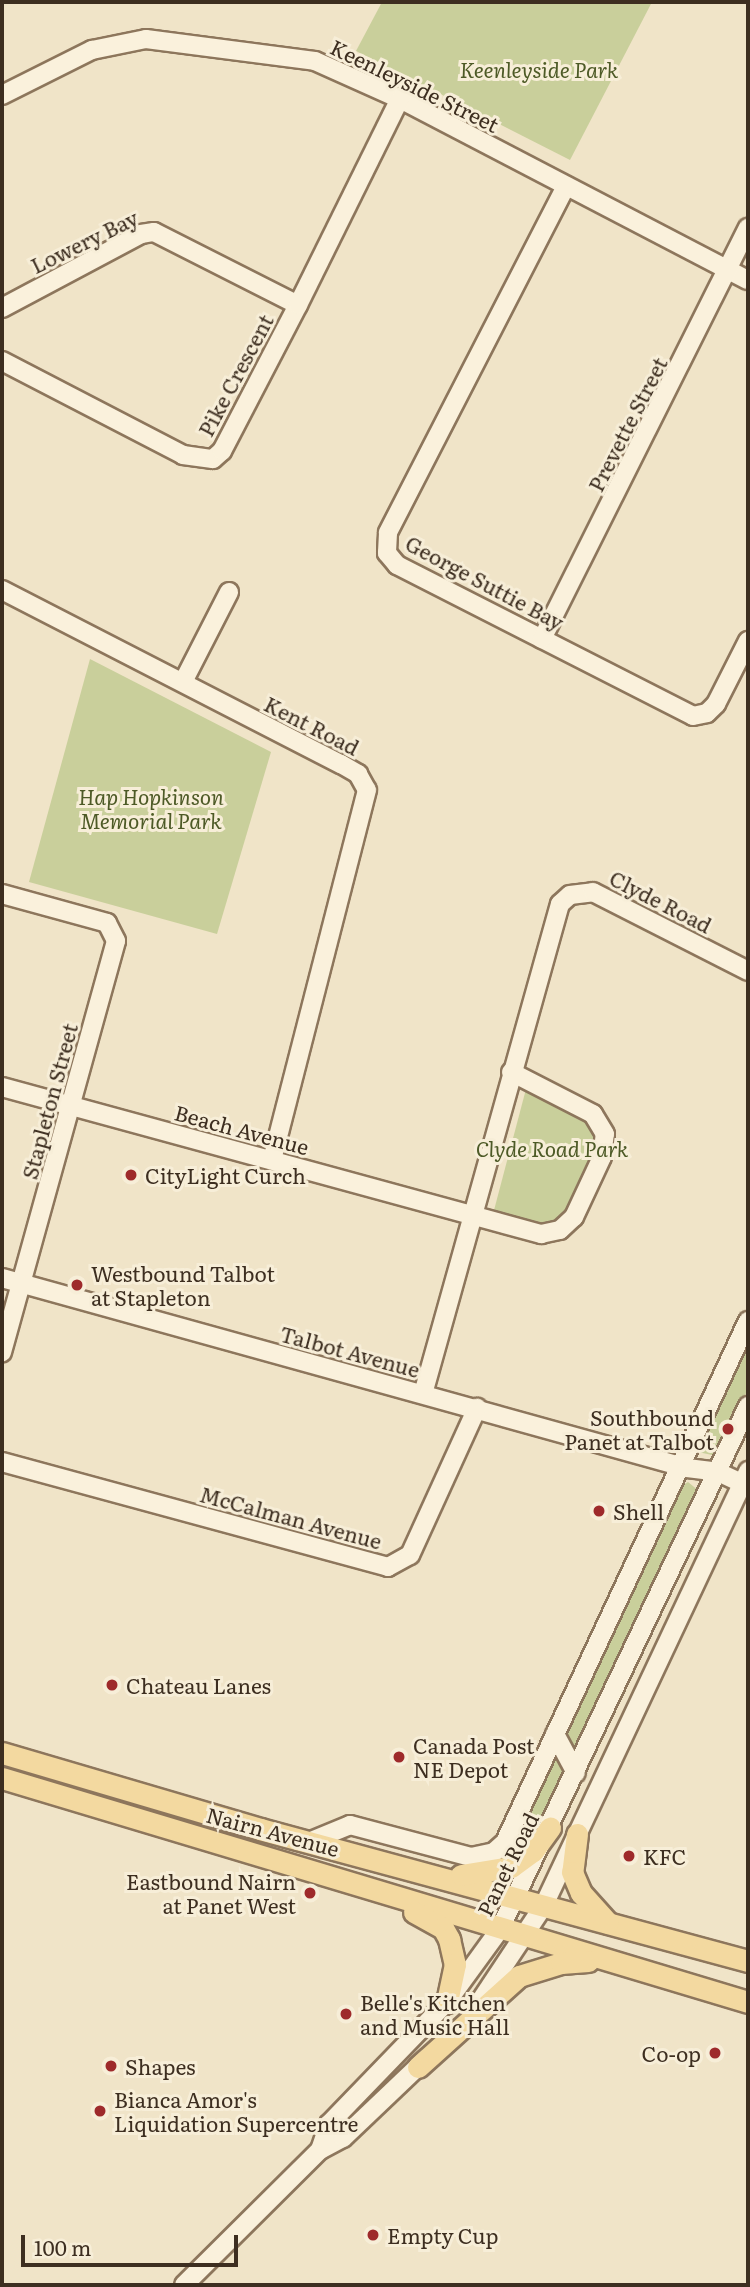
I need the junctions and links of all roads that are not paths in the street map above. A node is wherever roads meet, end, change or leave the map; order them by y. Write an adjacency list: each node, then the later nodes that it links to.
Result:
1 (2, 96): 2 (street, Keenleyside Street)
2 (400, 99): 3 (street, Keenleyside Street); 7 (street, Pike Crescent)
3 (566, 186): 5 (street, Keenleyside Street); 12 (street, George Suttie Bay)
4 (748, 229): 5 (street, Prevette Street)
5 (729, 270): 6 (street, Keenleyside Street); 12 (street, Prevette Street)
6 (748, 279)
7 (298, 305): 8 (street, Lowery Bay); 9 (street, Pike Crescent)
8 (2, 308)
9 (2, 360)
10 (2, 590): 14 (street, Kent Road)
11 (229, 592): 14 (street)
12 (542, 639): 13 (street, George Suttie Bay)
13 (748, 641)
14 (183, 682): 20 (street, Kent Road)
15 (2, 894): 19 (street, Stapleton Street)
16 (748, 971): 17 (street, Clyde Road)
17 (511, 1072): 21 (street, Clyde Road); 21 (street)
18 (2, 1087): 19 (street, Beach Avenue)
19 (71, 1106): 20 (street, Beach Avenue); 23 (street, Stapleton Street)
20 (272, 1160): 21 (street, Beach Avenue)
21 (470, 1215): 26 (street, Clyde Road)
22 (2, 1278): 23 (street, Talbot Avenue)
23 (21, 1283): 25 (street, Stapleton Street); 26 (street, Talbot Avenue)
24 (748, 1321): 30 (street)
25 (2, 1353)
26 (423, 1394): 28 (street, Talbot Avenue)
27 (748, 1406): 31 (street, Panet Road)
28 (477, 1408): 29 (street, McCalman Avenue); 30 (street, Talbot Avenue)
29 (2, 1462)
30 (683, 1467): 31 (street, Talbot Avenue); 33 (street)
31 (714, 1479): 32 (street, Talbot Avenue); 36 (street, Panet Road)
32 (742, 1484): 40 (street, Panet Road)
33 (555, 1734): 36 (street); 42 (street)
34 (2, 1753): 35 (main road, Nairn Avenue)
35 (44, 1765): 38 (main road); 41 (main road, Nairn Avenue)
36 (576, 1773): 39 (street, Panet Road)
37 (2, 1778): 38 (main road, Nairn Avenue)
38 (37, 1788): 43 (main road, Nairn Avenue)
39 (550, 1828): 44 (main road); 46 (street, Panet Road)
40 (577, 1834): 47 (street, Panet Road); 48 (main road)
41 (311, 1841): 42 (street); 43 (main road); 44 (main road, Nairn Avenue)
42 (444, 1850): 44 (street)
43 (302, 1867): 45 (main road, Nairn Avenue)
44 (440, 1876): 46 (main road, Nairn Avenue)
45 (372, 1888): 49 (main road, Nairn Avenue); 53 (main road)
46 (517, 1897): 47 (main road, Nairn Avenue); 49 (street, Panet Road)
47 (544, 1905): 48 (main road, Nairn Avenue); 50 (street, Panet Road)
48 (608, 1923): 52 (main road, Nairn Avenue)
49 (500, 1929): 50 (main road, Nairn Avenue); 53 (street, Panet Road)
50 (527, 1936): 51 (main road, Nairn Avenue); 55 (street, Panet Road)
51 (606, 1961): 54 (main road, Nairn Avenue); 55 (main road)
52 (748, 1961)
53 (447, 2002): 56 (street, Panet Road)
54 (748, 2002)
55 (418, 2067): 57 (street, Panet Road)
56 (362, 2089): 57 (street); 58 (street, Panet Road)
57 (378, 2106): 58 (street, Panet Road)
58 (320, 2150): 59 (street, Panet Road)
59 (184, 2285)

